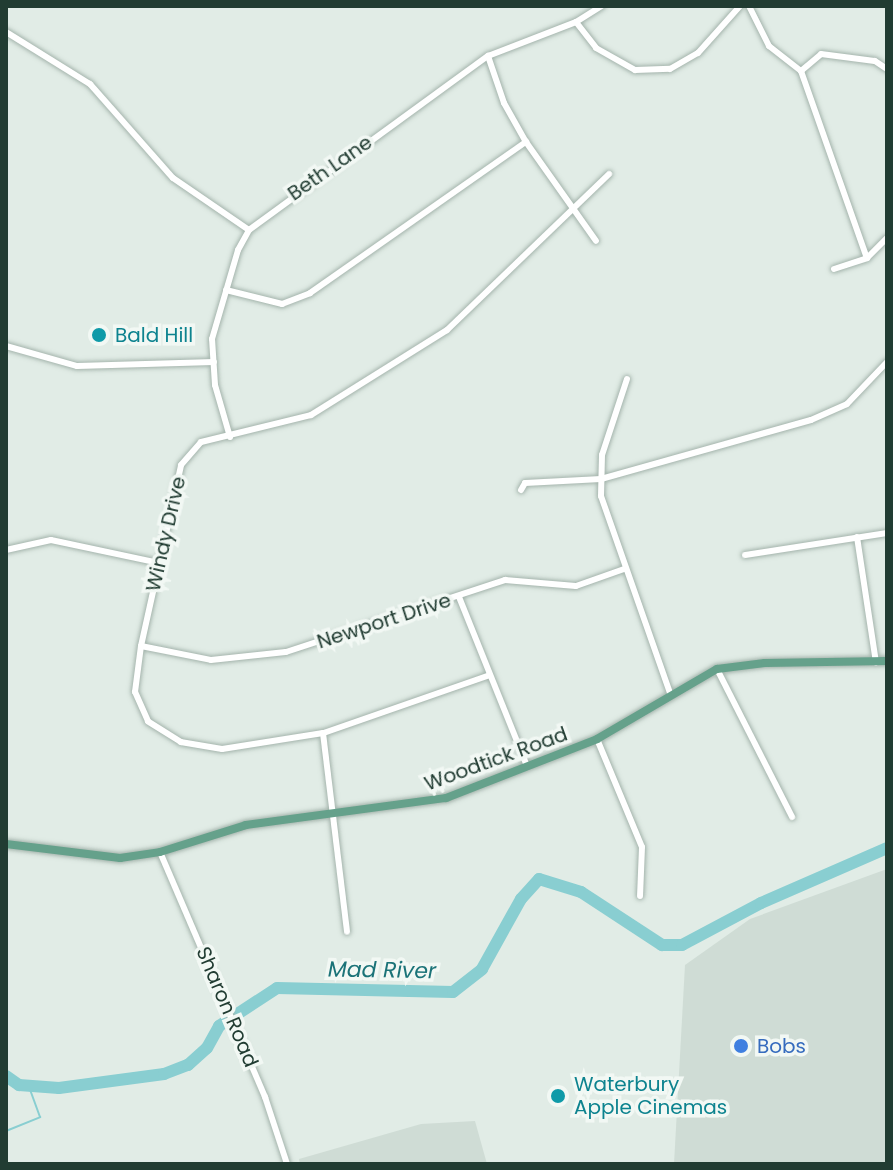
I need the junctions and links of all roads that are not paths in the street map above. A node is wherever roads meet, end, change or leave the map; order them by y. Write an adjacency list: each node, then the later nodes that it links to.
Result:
1 (602, 6): 4 (street, Beth Lane)
2 (740, 6): 4 (street)
3 (749, 6): 8 (street)
4 (576, 22): 6 (street, Beth Lane)
5 (6, 32): 12 (street)
6 (488, 56): 9 (street); 12 (street, Beth Lane)
7 (887, 69): 8 (street)
8 (801, 71): 15 (street)
9 (526, 142): 11 (street); 17 (street)
10 (609, 174): 11 (street, Windy Drive)
11 (575, 207): 14 (street); 22 (street, Windy Drive)
12 (249, 230): 17 (street, Beth Lane)
13 (887, 238): 15 (street)
14 (596, 241)
15 (867, 258): 16 (street)
16 (834, 269)
17 (226, 290): 19 (street, Beth Lane)
18 (6, 346): 19 (street)
19 (214, 362): 22 (street, Beth Lane)
20 (887, 362): 23 (street)
21 (627, 379): 23 (street)
22 (230, 437): 29 (street, Windy Drive)
23 (601, 479): 24 (street); 30 (street)
24 (521, 490)
25 (887, 533): 26 (street)
26 (857, 537): 28 (street); 34 (street)
27 (6, 550): 29 (street)
28 (745, 555)
29 (159, 563): 32 (street, Windy Drive)
30 (624, 569): 31 (street, Newport Drive); 37 (street)
31 (459, 597): 32 (street, Newport Drive); 36 (street)
32 (141, 646): 38 (street, Windy Drive)
33 (887, 661): 34 (main road, Woodtick Road)
34 (876, 663): 35 (main road, Woodtick Road)
35 (717, 669): 37 (main road, Woodtick Road); 42 (street)
36 (490, 675): 38 (street, Windy Drive); 40 (street)
37 (671, 696): 39 (main road, Woodtick Road)
38 (323, 733): 41 (street)
39 (597, 739): 40 (main road, Woodtick Road); 45 (street)
40 (527, 766): 41 (main road, Woodtick Road)
41 (333, 815): 44 (main road, Woodtick Road); 46 (street)
42 (792, 817)
43 (6, 844): 44 (main road, Woodtick Road)
44 (160, 852): 47 (street, Sharon Road)
45 (640, 896)
46 (347, 932)
47 (287, 1164)

